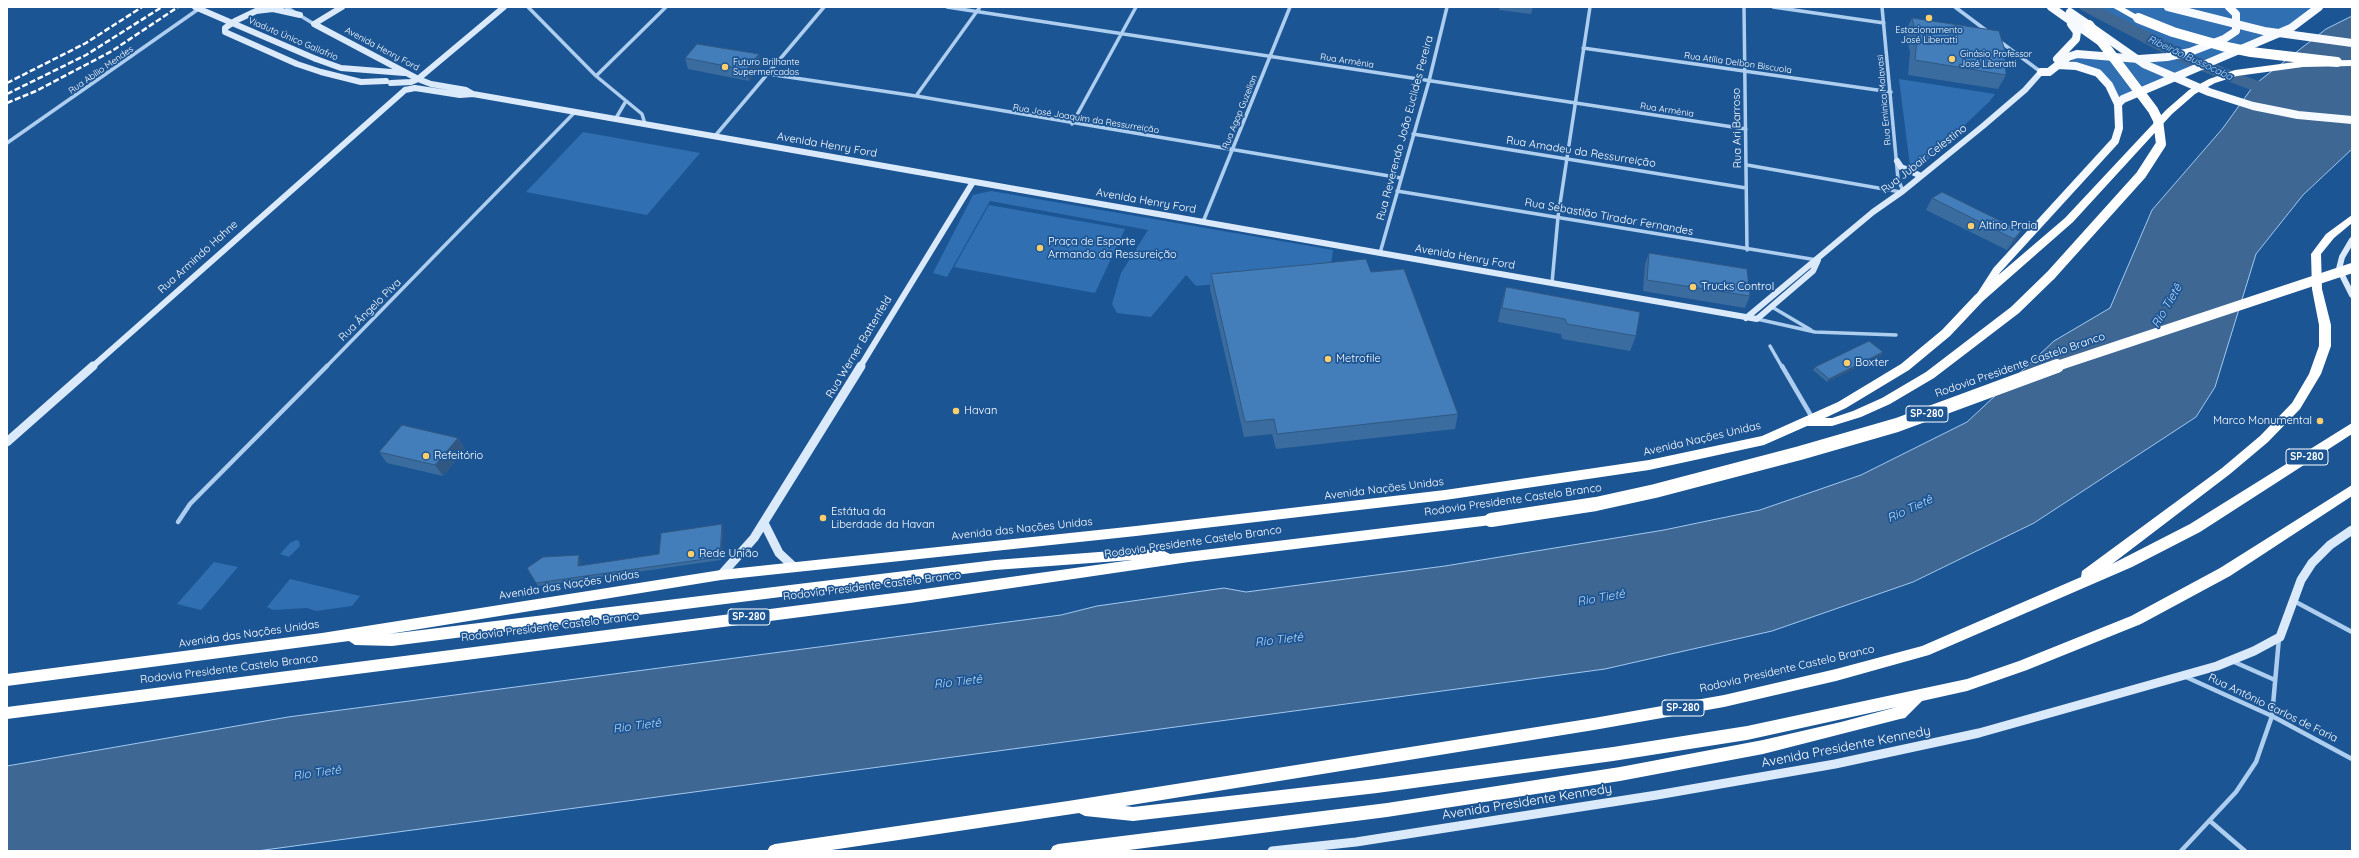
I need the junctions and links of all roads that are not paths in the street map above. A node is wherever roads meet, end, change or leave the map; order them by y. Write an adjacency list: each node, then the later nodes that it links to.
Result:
1 (195, 7): 41 (main road, Viaduto Único Gallafrio, bridge)
2 (202, 7): 66 (street, Rua Abílio Mendes)
3 (286, 7): 26 (street, Avenida Henry Ford)
4 (342, 7): 29 (main road)
5 (504, 7): 42 (main road)
6 (528, 7): 47 (street)
7 (666, 7): 47 (street)
8 (824, 7): 46 (street)
9 (947, 7): 25 (street, Rua Armênia)
10 (980, 7): 25 (street)
11 (1136, 7): 31 (street)
12 (1290, 7): 36 (street, Rua Agop Guzelian)
13 (1447, 7): 50 (street, Rua Reverendo João Euclides Pereira)
14 (1590, 7): 35 (street)
15 (1744, 7): 43 (street, Rua Ari Barroso)
16 (1773, 7): 28 (street)
17 (1882, 7): 28 (street, Rua Eminica Malavasi)
18 (1955, 7): 32 (street)
19 (2051, 7): 27 (main road)
20 (2063, 7): 30 (main road)
21 (2116, 7): 38 (highway, bridge)
22 (2168, 7): 34 (main road, bridge)
23 (2229, 7): 37 (main road)
24 (2319, 7): 57 (main road)
25 (977, 12): 31 (street, Rua Armênia); 54 (street)
26 (300, 15): 29 (street, Avenida Henry Ford); 49 (main road)
27 (2072, 22): 37 (main road); 44 (main road)
28 (1884, 23): 52 (street, Rua Eminica Malavasi)
29 (314, 24): 45 (main road, Avenida Henry Ford)
30 (2089, 25): 60 (main road, bridge); 94 (highway, bridge)
31 (1120, 34): 36 (street, Rua Armênia); 62 (street)
32 (1991, 34)
33 (1997, 39): 44 (street)
34 (2352, 43)
35 (1584, 48): 43 (street, Rua Atília Delbon Biscuola); 56 (street)
36 (1270, 56): 50 (street, Rua Armênia); 67 (street, Rua Agop Guzelian)
37 (2124, 58): 40 (main road)
38 (2337, 62): 39 (highway); 87 (highway, bridge)
39 (2352, 63)
40 (2058, 65): 44 (main road); 57 (main road)
41 (341, 68): 45 (main road, Viaduto Único Gallafrio); 49 (main road, Viaduto Único Gallafrio)
42 (428, 70): 45 (main road); 48 (main road)
43 (1745, 71): 52 (street, Rua Atília Delbon Biscuola); 63 (street, Rua Ari Barroso)
44 (2041, 72): 71 (main road, Rua Jubair Celestino)
45 (411, 74): 48 (main road, Avenida Henry Ford)
46 (768, 74): 54 (street, Rua José Joaquim da Ressurreição); 65 (street)
47 (596, 76): 55 (street)
48 (418, 79): 49 (main road); 53 (main road, Avenida Henry Ford)
49 (388, 82): 51 (main road, Viaduto Único Gallafrio)
50 (1429, 82): 56 (street, Rua Armênia); 64 (street, Rua Reverendo João Euclides Pereira)
51 (405, 90): 53 (main road, Avenida Henry Ford); 96 (main road, Rua Armindo Hahne)
52 (1891, 92): 69 (street, Rua Eminica Malavasi)
53 (473, 94): 58 (main road, Avenida Henry Ford)
54 (916, 96): 62 (street, Rua José Joaquim da Ressurreição)
55 (626, 101): 59 (street); 61 (street)
56 (1575, 103): 63 (street, Rua Armênia); 68 (street)
57 (2118, 104): 87 (main road, Avenida Nações Unidas)
58 (575, 111): 59 (main road, Avenida Henry Ford); 98 (street, Rua Ângelo Piva)
59 (616, 118): 61 (main road, Avenida Henry Ford)
60 (2352, 120)
61 (645, 124): 65 (main road, Avenida Henry Ford)
62 (1072, 124): 67 (street, Rua José Joaquim da Ressurreição)
63 (1746, 129): 70 (street, Rua Ari Barroso)
64 (1413, 134): 68 (street, Rua Amadeu da Ressurreição); 72 (street, Rua Reverendo João Euclides Pereira)
65 (715, 137): 73 (main road, Avenida Henry Ford)
66 (7, 143)
67 (1231, 150): 72 (street, Rua José Joaquim da Ressurreição); 79 (street, Rua Agop Guzelian)
68 (1567, 159): 74 (street, Rua Amadeu da Ressurreição); 77 (street)
69 (1896, 160): 71 (main road); 76 (street, Rua Eminica Malavasi)
70 (1747, 165): 74 (street, Rua Ari Barroso); 76 (street)
71 (1921, 176): 76 (main road, Rua Jubair Celestino)
72 (1401, 178): 75 (street, Rua Reverendo João Euclides Pereira)
73 (973, 182): 79 (main road, Avenida Henry Ford); 99 (main road, Rua Werner Battenfeld)
74 (1746, 188): 81 (street, Rua Ari Barroso)
75 (1397, 191): 77 (street, Rua Sebastião Tirador Fernandes); 82 (street, Rua Reverendo João Euclides Pereira)
76 (1902, 192): 83 (main road, Rua Jubair Celestino)
77 (1558, 217): 81 (street, Rua Sebastião Tirador Fernandes); 85 (street)
78 (2352, 218): 105 (highway)
79 (1203, 222): 82 (main road, Avenida Henry Ford)
80 (2352, 240): 86 (main road)
81 (1747, 250): 83 (street, Rua Sebastião Tirador Fernandes)
82 (1380, 253): 85 (main road, Avenida Henry Ford)
83 (1818, 260): 88 (main road, Rua Jubair Celestino); 89 (main road, Rua Jubair Celestino)
84 (2352, 268): 102 (highway, Rodovia Presidente Castelo Branco / SP-280, bridge)
85 (1552, 283): 89 (main road, Avenida Henry Ford)
86 (2352, 294)
87 (1979, 298): 94 (highway, Avenida Nações Unidas)
88 (1772, 307): 90 (main road, Rua Jubair Celestino); 91 (street, Avenida Henry Ford)
89 (1746, 318): 90 (main road, Avenida Henry Ford)
90 (1758, 319): 91 (street, Avenida Henry Ford)
91 (1815, 332): 92 (street, Avenida Henry Ford)
92 (1896, 334)
93 (1770, 346): 94 (street)
94 (1809, 421): 101 (highway, Avenida Nações Unidas)
95 (2352, 428): 105 (highway, Rodovia Presidente Castelo Branco / SP-280)
96 (7, 442)
97 (2352, 490): 114 (highway)
98 (178, 522)
99 (764, 523): 103 (main road); 104 (main road, Rua Werner Battenfeld)
100 (2352, 530): 106 (main road)
101 (1136, 531): 103 (highway, Avenida das Nações Unidas)
102 (1189, 557): 109 (highway); 115 (highway, Rodovia Presidente Castelo Branco / SP-280)
103 (794, 567): 104 (highway, Avenida das Nações Unidas)
104 (721, 575): 109 (highway, Avenida das Nações Unidas)
105 (2066, 590): 118 (highway, Rodovia Presidente Castelo Branco / SP-280)
106 (2294, 601): 107 (street); 108 (main road)
107 (2352, 632)
108 (2280, 637): 110 (main road, Avenida Presidente Kennedy); 113 (street)
109 (322, 639): 112 (highway, Avenida das Nações Unidas)
110 (2232, 660): 111 (main road, Avenida Presidente Kennedy); 113 (street)
111 (2184, 676): 116 (street, Rua Antônio Carlos de Faria); 122 (main road, Avenida Presidente Kennedy)
112 (7, 680)
113 (2275, 680): 116 (street)
114 (1917, 698): 118 (highway); 121 (highway)
115 (7, 713)
116 (2272, 716): 117 (street, Rua Antônio Carlos de Faria); 119 (street)
117 (2352, 759)
118 (1068, 808): 120 (highway, Rodovia Presidente Castelo Branco / SP-280)
119 (2210, 821): 123 (street); 124 (street)
120 (775, 851)
121 (1058, 851)
122 (1272, 851)
123 (2181, 851)
124 (2245, 851)

